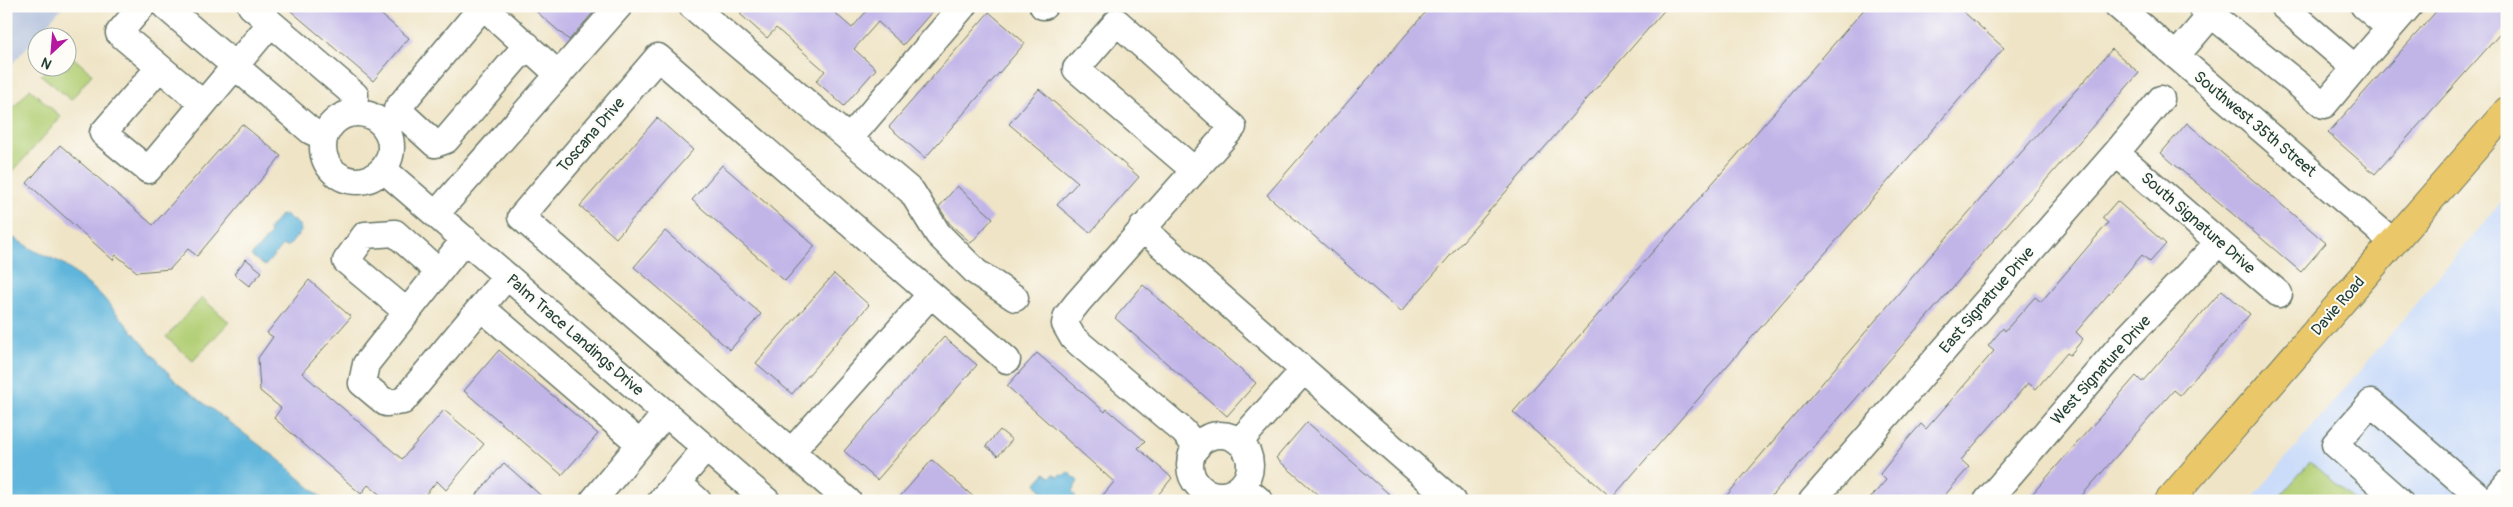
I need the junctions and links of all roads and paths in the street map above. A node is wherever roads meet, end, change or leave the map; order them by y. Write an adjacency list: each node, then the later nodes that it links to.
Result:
1 (142, 6): 18 (street)
2 (165, 6): 17 (street)
3 (251, 6): 13 (street)
4 (483, 6): 15 (street); 24 (street)
5 (619, 6): 20 (street)
6 (692, 6): 27 (street)
7 (963, 6): 27 (street)
8 (2118, 6): 16 (street, Southwest 35th Street)
9 (2283, 6): 19 (street)
10 (2364, 6): 14 (street)
11 (2409, 6): 14 (street)
12 (2206, 10): 16 (street); 19 (street)
13 (271, 23): 17 (street); 23 (street)
14 (2390, 28): 19 (street)
15 (527, 45): 20 (street); 24 (street)
16 (2176, 56): 35 (street, Southwest 35th Street)
17 (236, 64): 22 (street); 26 (street)
18 (159, 68): 22 (street); 22 (street)
19 (2355, 68)
20 (559, 75): 31 (street)
21 (2161, 99): 28 (street, East Signatrue Drive)
22 (202, 104)
23 (354, 104): 24 (street); 26 (street); 29 (street)
24 (397, 109)
25 (2507, 111): 35 (main road, Davie Road)
26 (324, 137): 29 (street)
27 (849, 139): 40 (street)
28 (2116, 153): 34 (street, South Signature Drive); 60 (street, East Signatrue Drive)
29 (383, 169): 31 (street, Palm Trace Landings Drive)
30 (1194, 170): 30 (street); 32 (street)
31 (436, 214): 33 (street, Palm Trace Landings Drive)
32 (1142, 228): 44 (street); 48 (street)
33 (464, 239): 36 (street); 37 (street, Palm Trace Landings Drive)
34 (2220, 242): 39 (street, South Signature Drive); 61 (street, West Signature Drive)
35 (2394, 242): 62 (main road, Davie Road)
36 (439, 272): 42 (street); 42 (street)
37 (507, 276): 41 (street); 45 (street, Palm Trace Landings Drive)
38 (931, 294): 43 (street, Toscana Drive); 50 (street); 50 (street, Toscana Drive)
39 (2279, 294)
40 (1015, 298)
41 (482, 308): 42 (street); 47 (street)
42 (407, 312)
43 (1007, 360)
44 (1304, 370): 46 (street); 59 (street)
45 (666, 413): 47 (street); 49 (street, Palm Trace Landings Drive)
46 (1239, 442): 48 (street); 53 (street)
47 (640, 444): 55 (street)
48 (1197, 447): 54 (street)
49 (706, 448): 52 (street); 57 (street, Palm Trace Landings Drive)
50 (792, 451): 58 (street, Toscana Drive)
51 (2507, 484): 65 (street)
52 (669, 492): 56 (street)
53 (1251, 493): 54 (street)
54 (1194, 494)
55 (593, 501)
56 (698, 501)
57 (767, 501)
58 (848, 501)
59 (1454, 501)
60 (1812, 501)
61 (1987, 501)
62 (2169, 501)
63 (2399, 501): 64 (street)
64 (2484, 501)
65 (2493, 501)

